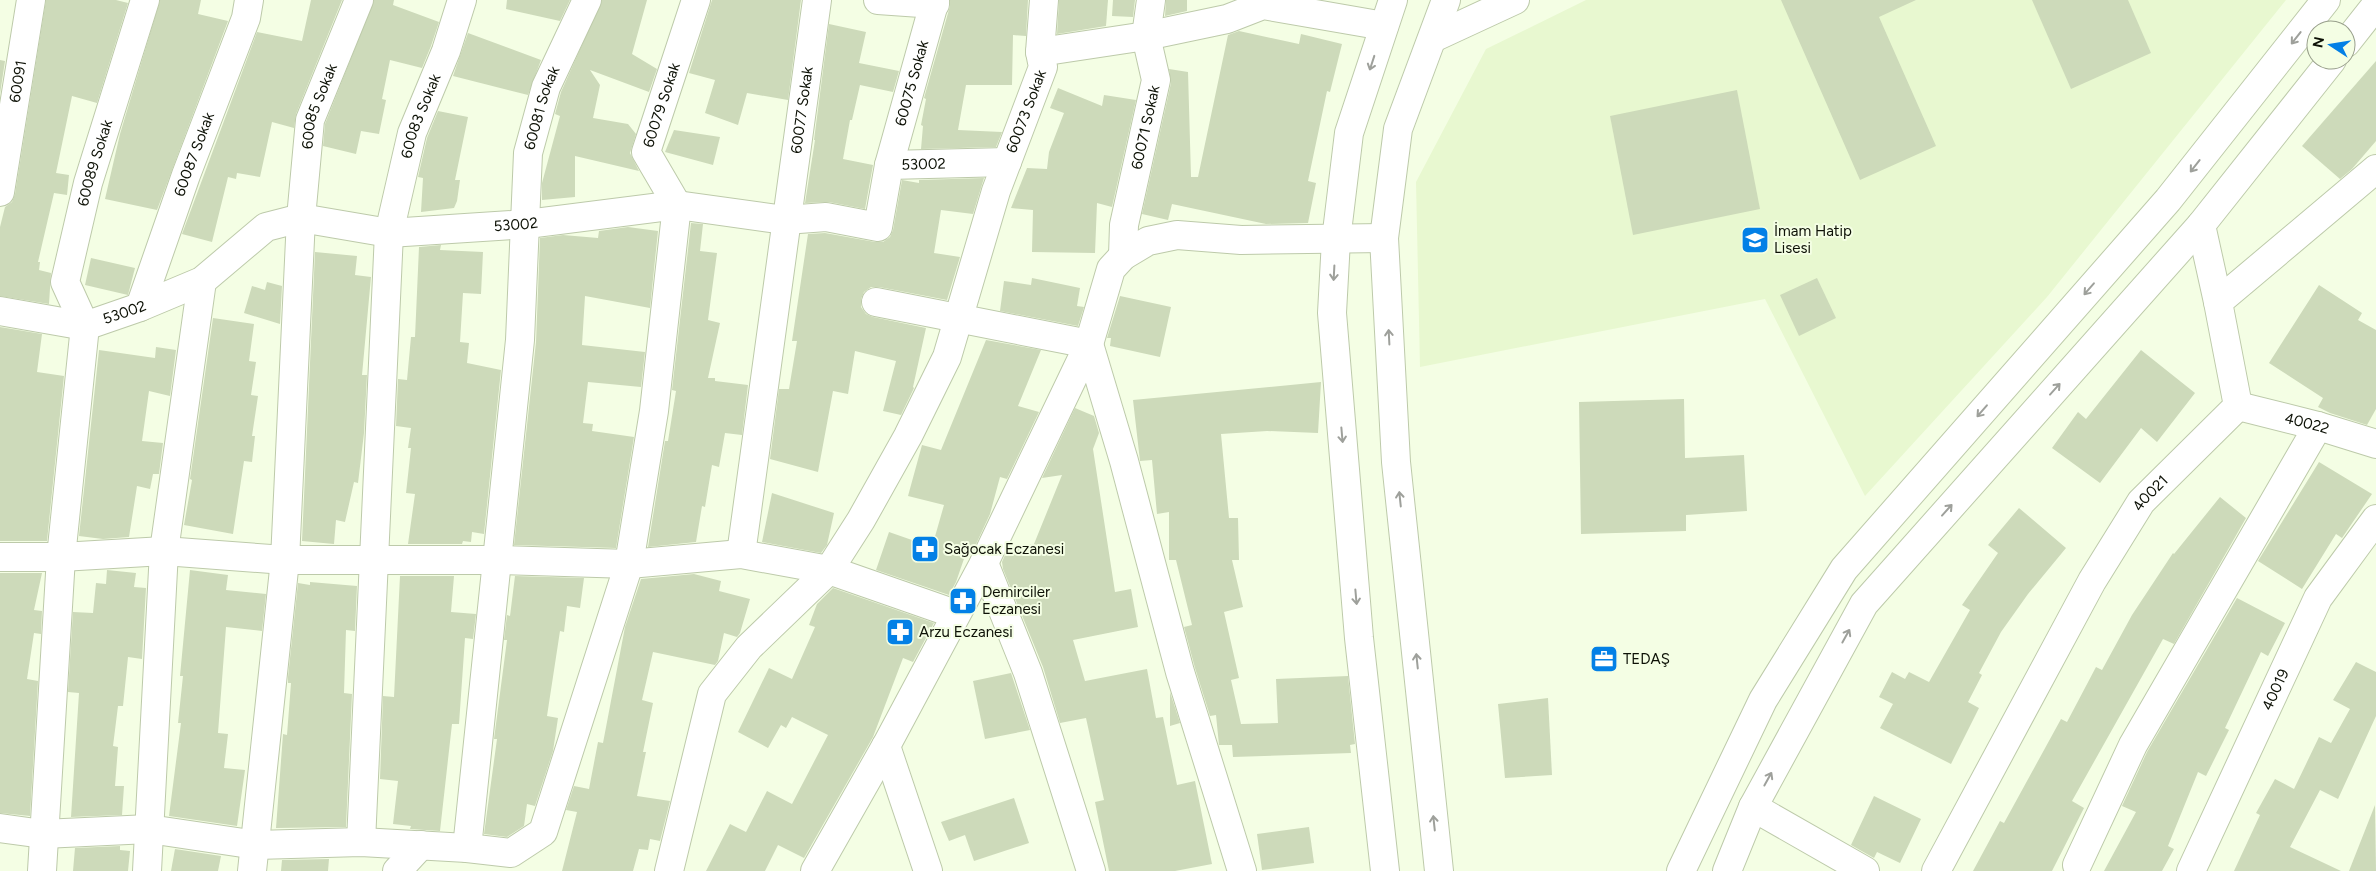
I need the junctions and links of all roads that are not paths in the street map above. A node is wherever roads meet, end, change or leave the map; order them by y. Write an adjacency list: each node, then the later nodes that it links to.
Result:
1 (31, 0): 28 (street, 60091)
2 (145, 0): 44 (street, 60089 Sokak)
3 (249, 0): 41 (street, 60087 Sokak)
4 (358, 0): 30 (street, 60085 Sokak)
5 (462, 0): 34 (street, 60083 Sokak)
6 (587, 0): 32 (street, 60081 Sokak)
7 (696, 0): 29 (street, 60079 Sokak)
8 (817, 0): 31 (street, 60077 Sokak)
9 (878, 0): 16 (street)
10 (1044, 0): 23 (street, 60073 Sokak)
11 (1151, 0): 21 (street, 60071 Sokak)
12 (1394, 0): 19 (street)
13 (1446, 0): 22 (street)
14 (1515, 0): 22 (street)
15 (2326, 0): 83 (street, one-way to 83)
16 (935, 2): 26 (street, 60075 Sokak)
17 (2376, 5): 20 (street)
18 (1230, 9): 19 (street); 21 (street)
19 (1384, 26): 36 (street, one-way to 36)
20 (2356, 30)
21 (1146, 36): 23 (street); 37 (street, 60071 Sokak)
22 (1433, 38): 35 (street)
23 (1040, 52): 25 (street, 60073 Sokak)
24 (2324, 70): 33 (street)
25 (1007, 162): 26 (street, 53002); 43 (street, 60073 Sokak)
26 (889, 165): 31 (street, 53002)
27 (2376, 169): 40 (street)
28 (0, 192)
29 (677, 205): 31 (street, 53002); 32 (street, 53002); 58 (street)
30 (300, 218): 34 (street, 53002); 38 (street, 53002); 54 (street, 60085 Sokak)
31 (786, 220): 51 (street, 60077 Sokak)
32 (527, 224): 34 (street, 53002); 56 (street, 60081 Sokak)
33 (2200, 225): 40 (street); 62 (street, one-way to 33)
34 (389, 233): 55 (street, 60083 Sokak)
35 (1384, 238): 36 (street); 82 (street, one-way to 35)
36 (1336, 240): 37 (street); 81 (street, one-way to 81)
37 (1123, 256): 45 (street)
38 (202, 280): 41 (street, 53002); 50 (street)
39 (876, 302): 43 (street)
40 (2218, 302): 46 (street)
41 (140, 308): 44 (street, 53002)
42 (0, 310): 44 (street, 53002)
43 (958, 317): 45 (street); 59 (street, 60073 Sokak)
44 (85, 326): 53 (street)
45 (1089, 344): 57 (street); 80 (street)
46 (2238, 406): 47 (street, 40022); 86 (street, 40021)
47 (2318, 426): 48 (street, 40022); 71 (street)
48 (2376, 444)
49 (2376, 519): 87 (street, 40019)
50 (164, 551): 53 (street); 54 (street); 64 (street)
51 (741, 554): 58 (street); 59 (street)
52 (0, 557): 53 (street)
53 (61, 558): 65 (street)
54 (284, 560): 55 (street); 67 (street, 60085 Sokak)
55 (374, 560): 56 (street); 66 (street, 60083 Sokak)
56 (498, 560): 58 (street); 69 (street, 60081 Sokak)
57 (984, 563): 60 (street); 79 (street)
58 (629, 564): 70 (street)
59 (829, 570): 60 (street); 76 (street, 60073 Sokak)
60 (955, 614): 61 (street)
61 (886, 746): 77 (street); 78 (street)
62 (1753, 807): 84 (street); 85 (street)
63 (0, 828): 65 (street)
64 (149, 829): 65 (street); 67 (street); 73 (street)
65 (43, 834): 72 (street)
66 (361, 842): 67 (street); 68 (street)
67 (256, 845): 74 (street, 60085 Sokak)
68 (421, 845): 69 (street); 75 (street)
69 (467, 848): 70 (street)
70 (505, 862)
71 (2077, 865)
72 (42, 871)
73 (148, 871)
74 (252, 871)
75 (397, 871)
76 (669, 871)
77 (815, 871)
78 (928, 871)
79 (1091, 871)
80 (1242, 871)
81 (1385, 871)
82 (1439, 871)
83 (1681, 871)
84 (1726, 871)
85 (1865, 871)
86 (1936, 871)
87 (2192, 871)

